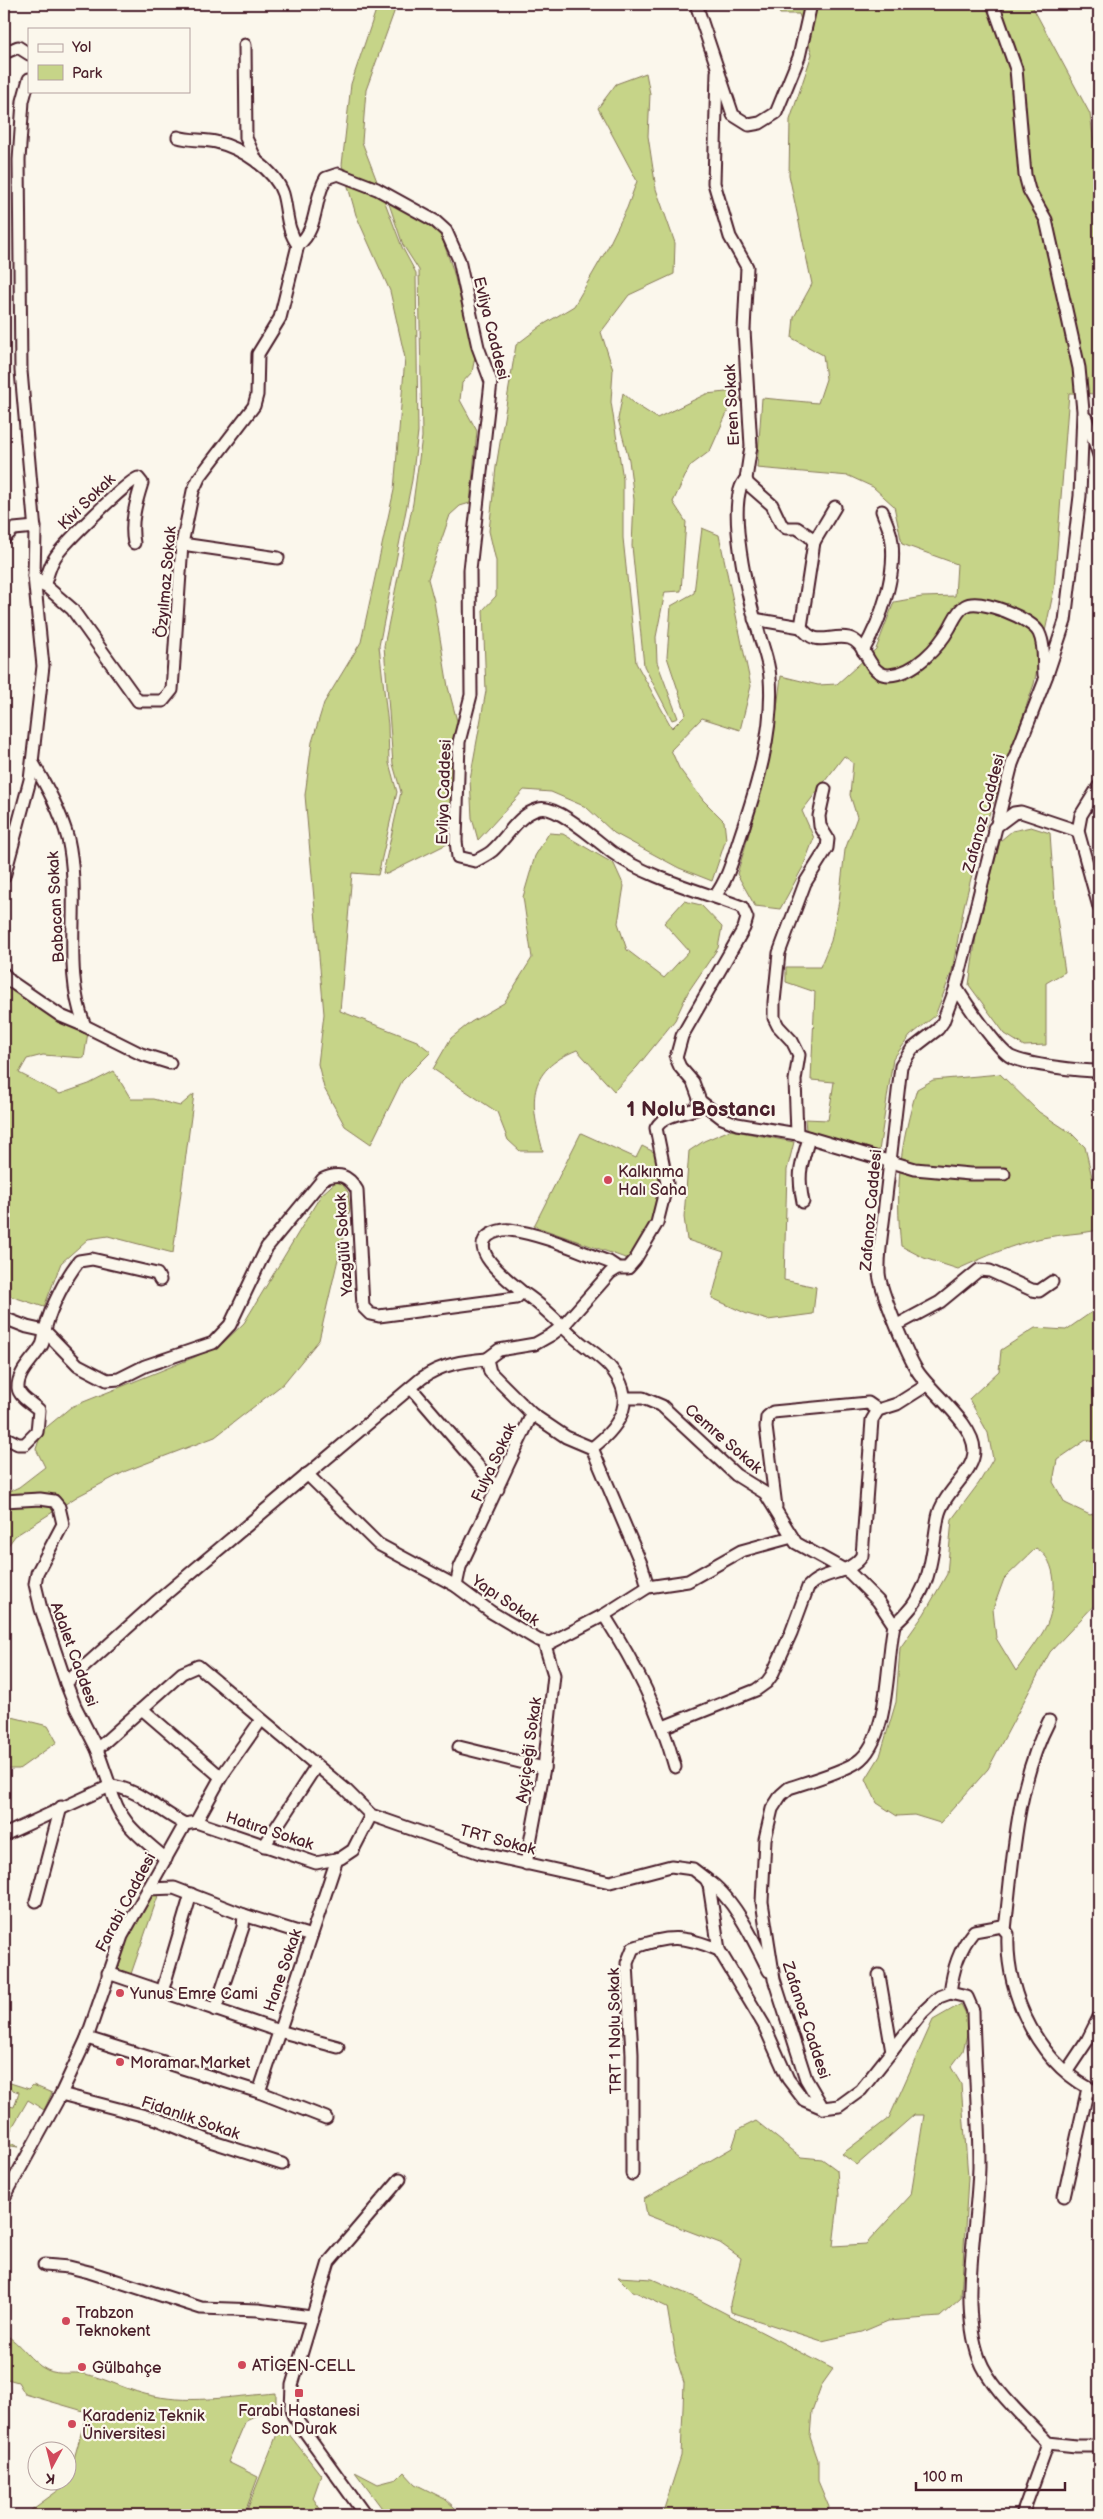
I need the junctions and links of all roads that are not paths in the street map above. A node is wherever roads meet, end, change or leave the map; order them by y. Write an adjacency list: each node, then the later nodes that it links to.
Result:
1 (696, 4): 7 (street)
2 (811, 4): 7 (street)
3 (993, 4): 12 (street, Zafanoz Caddesi)
4 (245, 45): 10 (street)
5 (4, 53): 6 (street)
6 (28, 53)
7 (717, 72): 14 (street, Eren Sokak)
8 (28, 83): 17 (street)
9 (178, 137): 10 (street)
10 (257, 164): 11 (street)
11 (298, 245): 21 (street, Özyılmaz Sokak); 35 (street, Evliya Caddesi)
12 (1083, 411): 13 (street); 28 (street, Zafanoz Caddesi)
13 (1099, 455)
14 (746, 479): 19 (street); 25 (street, Eren Sokak)
15 (835, 507): 19 (street)
16 (882, 511): 27 (street)
17 (35, 527): 18 (street); 23 (street)
18 (4, 538)
19 (814, 542): 26 (street)
20 (134, 543): 24 (street, Kivi Sokak)
21 (182, 544): 22 (street); 24 (street, Özyılmaz Sokak)
22 (278, 558)
23 (34, 576): 24 (street, Özyılmaz Sokak); 29 (street)
24 (44, 586)
25 (754, 619): 26 (street); 35 (street, Eren Sokak)
26 (800, 627): 27 (street)
27 (863, 651): 28 (street)
28 (1045, 682): 32 (street, Zafanoz Caddesi)
29 (33, 763): 34 (street); 39 (street, Babacan Sokak)
30 (1099, 786): 33 (street)
31 (825, 789): 43 (street)
32 (994, 828): 33 (street); 38 (street, Zafanoz Caddesi)
33 (1078, 831): 36 (street)
34 (4, 876)
35 (715, 896): 42 (street, Evliya Caddesi)
36 (1099, 907)
37 (4, 974): 39 (street)
38 (956, 987): 41 (street); 45 (street, Zafanoz Caddesi)
39 (85, 1026): 40 (street)
40 (170, 1063)
41 (1099, 1071)
42 (700, 1101): 43 (street, Evliya Caddesi); 48 (street)
43 (797, 1134): 44 (street, Evliya Caddesi)
44 (810, 1138): 45 (street, Evliya Caddesi); 47 (street)
45 (890, 1160): 46 (street, Evliya Caddesi); 54 (street, Zafanoz Caddesi)
46 (1004, 1174)
47 (803, 1202)
48 (618, 1268): 51 (street); 53 (street)
49 (160, 1280): 55 (street)
50 (1052, 1282): 54 (street)
51 (522, 1292): 53 (street); 55 (street, Yazgülü Sokak)
52 (4, 1318): 55 (street)
53 (563, 1326): 56 (street); 59 (street)
54 (897, 1326): 57 (street, Zafanoz Caddesi)
55 (45, 1331): 62 (street)
56 (487, 1359): 58 (street); 61 (street, Fulya Sokak)
57 (927, 1385): 60 (street); 73 (street, Zafanoz Caddesi)
58 (411, 1388): 64 (street); 65 (street)
59 (626, 1398): 63 (street); 67 (street, Cemre Sokak)
60 (878, 1410): 67 (street); 69 (street)
61 (532, 1414): 63 (street); 65 (street, Fulya Sokak)
62 (4, 1437)
63 (592, 1448): 71 (street)
64 (307, 1474): 70 (street, Yapı Sokak); 75 (street)
65 (498, 1489): 70 (street, Fulya Sokak)
66 (4, 1501): 75 (street, Adalet Caddesi)
67 (776, 1508): 68 (street, Cemre Sokak)
68 (792, 1537): 69 (street, Cemre Sokak); 71 (street, Yapı Sokak)
69 (846, 1570): 73 (street, Cemre Sokak); 79 (street)
70 (456, 1586): 74 (street, Yapı Sokak)
71 (648, 1587): 72 (street, Yapı Sokak)
72 (604, 1616): 74 (street, Yapı Sokak); 79 (street)
73 (894, 1625): 105 (street, Zafanoz Caddesi)
74 (544, 1642): 84 (street, Ayçiçeği Sokak)
75 (66, 1683): 81 (street, Adalet Caddesi)
76 (142, 1709): 77 (street, TRT Sokak); 81 (street, TRT Sokak); 85 (street)
77 (261, 1720): 82 (street, TRT Sokak); 85 (street, Farabi Caddesi)
78 (1050, 1721): 100 (street)
79 (663, 1727): 83 (street)
80 (459, 1747): 84 (street)
81 (97, 1749): 86 (street, Adalet Caddesi)
82 (316, 1766): 88 (street, TRT Sokak); 91 (street)
83 (675, 1767)
84 (544, 1768): 94 (street, Ayçiçeği Sokak)
85 (221, 1777): 89 (street, Farabi Caddesi)
86 (110, 1786): 87 (street); 89 (street); 92 (street, Adalet Caddesi)
87 (61, 1807): 90 (street); 98 (street)
88 (372, 1814): 93 (street); 94 (street, TRT Sokak)
89 (190, 1823): 91 (street, Hatıra Sokak); 92 (street, Farabi Caddesi)
90 (4, 1835)
91 (264, 1846): 93 (street, Hatıra Sokak)
92 (166, 1859): 96 (street, Farabi Caddesi)
93 (337, 1859): 101 (street, Hane Sokak)
94 (526, 1864): 95 (street, TRT Sokak)
95 (706, 1879): 102 (street); 105 (street, TRT Sokak)
96 (148, 1889): 97 (street); 103 (street, Farabi Caddesi)
97 (191, 1894): 99 (street); 106 (street)
98 (36, 1901)
99 (244, 1915): 101 (street); 108 (street)
100 (1005, 1930): 107 (street); 114 (street)
101 (311, 1936): 110 (street, Hane Sokak)
102 (718, 1950): 119 (street); 122 (street, TRT 1 Nolu Sokak)
103 (108, 1973): 106 (street); 111 (street, Farabi Caddesi)
104 (879, 1975): 113 (street)
105 (774, 1979): 119 (street, Zafanoz Caddesi)
106 (162, 1992): 108 (street)
107 (950, 1993): 113 (street); 128 (street)
108 (215, 2010): 110 (street)
109 (1099, 2017): 114 (street)
110 (279, 2031): 112 (street); 116 (street, Hane Sokak)
111 (87, 2038): 116 (street); 118 (street, Farabi Caddesi)
112 (338, 2047)
113 (892, 2051): 119 (street)
114 (1067, 2071): 115 (street)
115 (1088, 2088): 117 (street); 124 (street)
116 (259, 2092): 120 (street)
117 (1099, 2093)
118 (61, 2094): 121 (street, Fidanlık Sokak); 125 (street, Farabi Caddesi)
119 (823, 2108)
120 (326, 2118)
121 (282, 2164)
122 (632, 2174)
123 (400, 2179): 127 (street)
124 (1064, 2196)
125 (4, 2198)
126 (44, 2265): 127 (street)
127 (311, 2317): 130 (street)
128 (1048, 2443): 129 (street); 131 (street)
129 (1099, 2446)
130 (365, 2515)
131 (1022, 2515)

